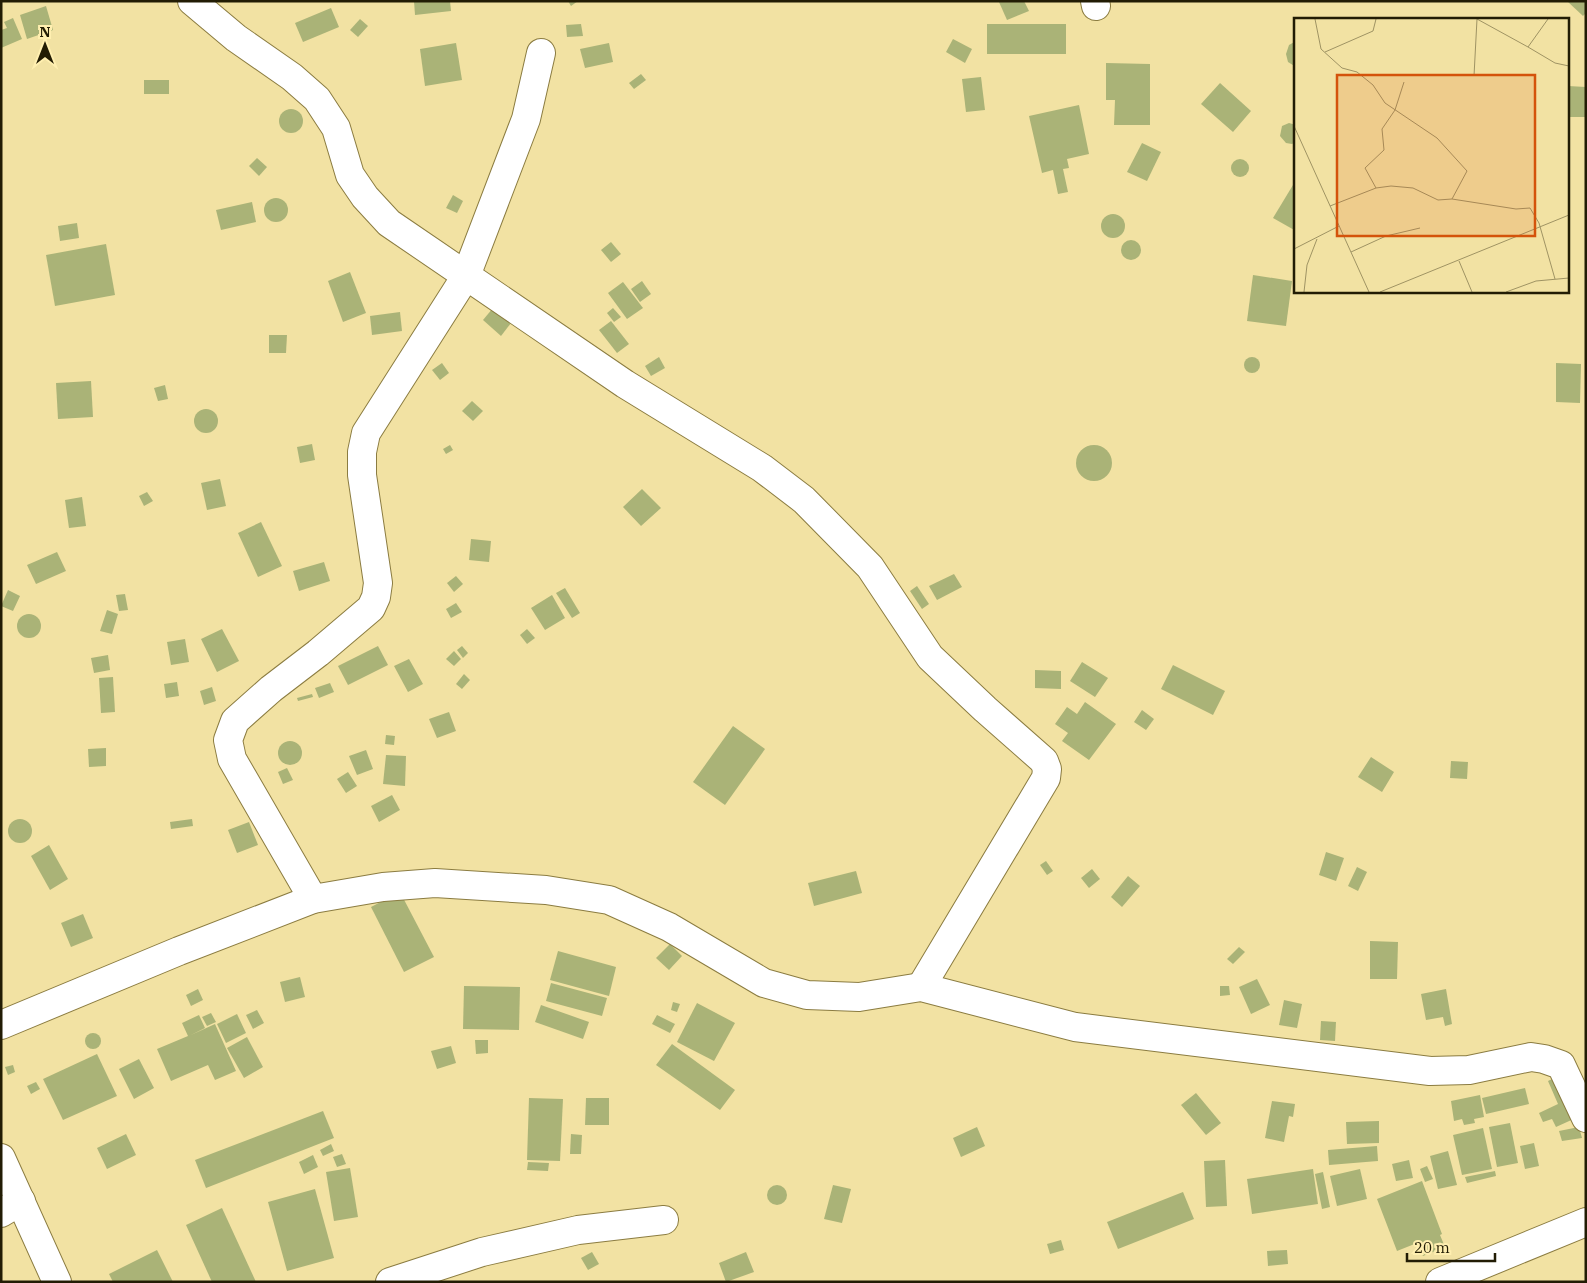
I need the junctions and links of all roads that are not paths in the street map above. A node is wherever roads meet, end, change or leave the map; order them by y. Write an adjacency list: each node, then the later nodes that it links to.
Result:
1 (192, 1): 3 (street)
2 (541, 53): 3 (street)
3 (466, 276): 4 (street); 5 (street)
4 (312, 899): 5 (street); 6 (street)
5 (921, 987): 7 (street)
6 (1, 1025)
7 (1586, 1118)
8 (1, 1158): 9 (street)
9 (11, 1207): 12 (street)
10 (664, 1220): 13 (street)
11 (1586, 1222): 14 (street)
12 (57, 1282)
13 (390, 1282)
14 (1440, 1282)

